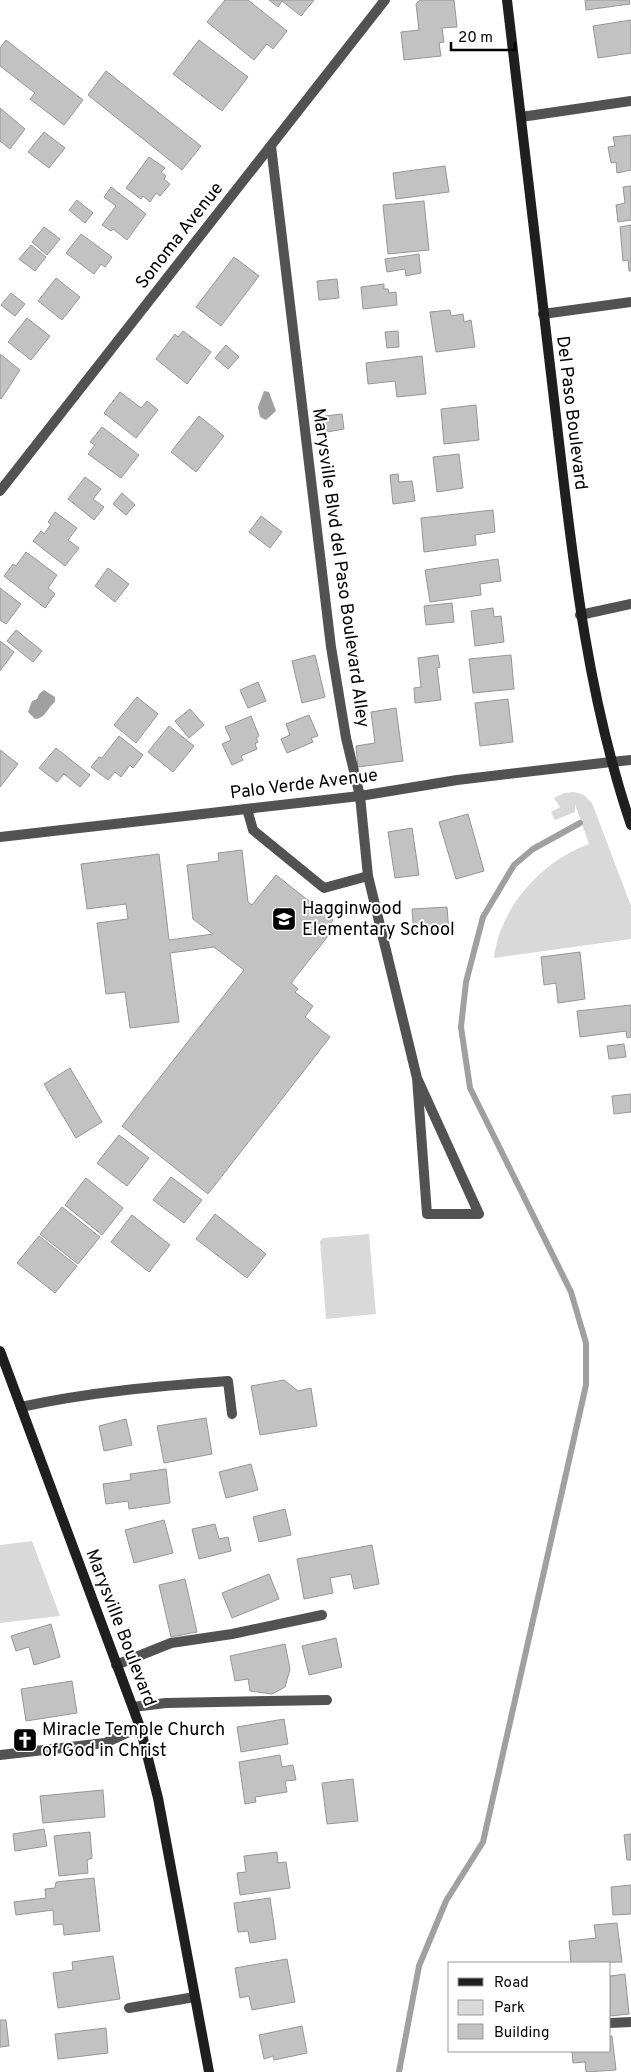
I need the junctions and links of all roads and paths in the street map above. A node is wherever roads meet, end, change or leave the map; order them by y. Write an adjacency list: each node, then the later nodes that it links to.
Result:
1 (385, 0): 5 (street, Sonoma Avenue)
2 (507, 0): 4 (main road, Del Paso Boulevard)
3 (631, 101): 4 (street)
4 (521, 117): 7 (main road, Del Paso Boulevard)
5 (271, 146): 8 (street, Sonoma Avenue); 13 (street, Marysville Blvd del Paso Boulevard Alley)
6 (631, 302): 7 (street)
7 (543, 314): 10 (main road, Del Paso Boulevard)
8 (0, 491)
9 (631, 604): 10 (street)
10 (580, 615): 12 (main road, Del Paso Boulevard)
11 (631, 760): 12 (street, Palo Verde Avenue)
12 (611, 762): 13 (street, Palo Verde Avenue); 15 (main road, Del Paso Boulevard)
13 (360, 796): 14 (street, Palo Verde Avenue); 17 (street, Marysville Blvd del Paso Boulevard Alley)
14 (247, 809): 16 (street, Palo Verde Avenue); 17 (street)
15 (631, 825)
16 (0, 837)
17 (368, 876): 18 (street, Marysville Blvd del Paso Boulevard Alley)
18 (417, 1078): 18 (street, Marysville Blvd del Paso Boulevard Alley)
19 (0, 1351): 20 (main road, Marysville Boulevard)
20 (21, 1407): 21 (street); 23 (main road, Marysville Boulevard)
21 (232, 1414)
22 (322, 1615): 23 (street)
23 (116, 1665): 25 (main road, Marysville Boulevard)
24 (327, 1700): 25 (street)
25 (133, 1708): 26 (main road, Marysville Boulevard)
26 (140, 1726): 27 (street); 28 (main road, Marysville Boulevard)
27 (0, 1755)
28 (196, 1997): 29 (street); 32 (main road, Marysville Boulevard)
29 (129, 2008)
30 (631, 2022): 31 (street)
31 (611, 2023)
32 (209, 2072)

